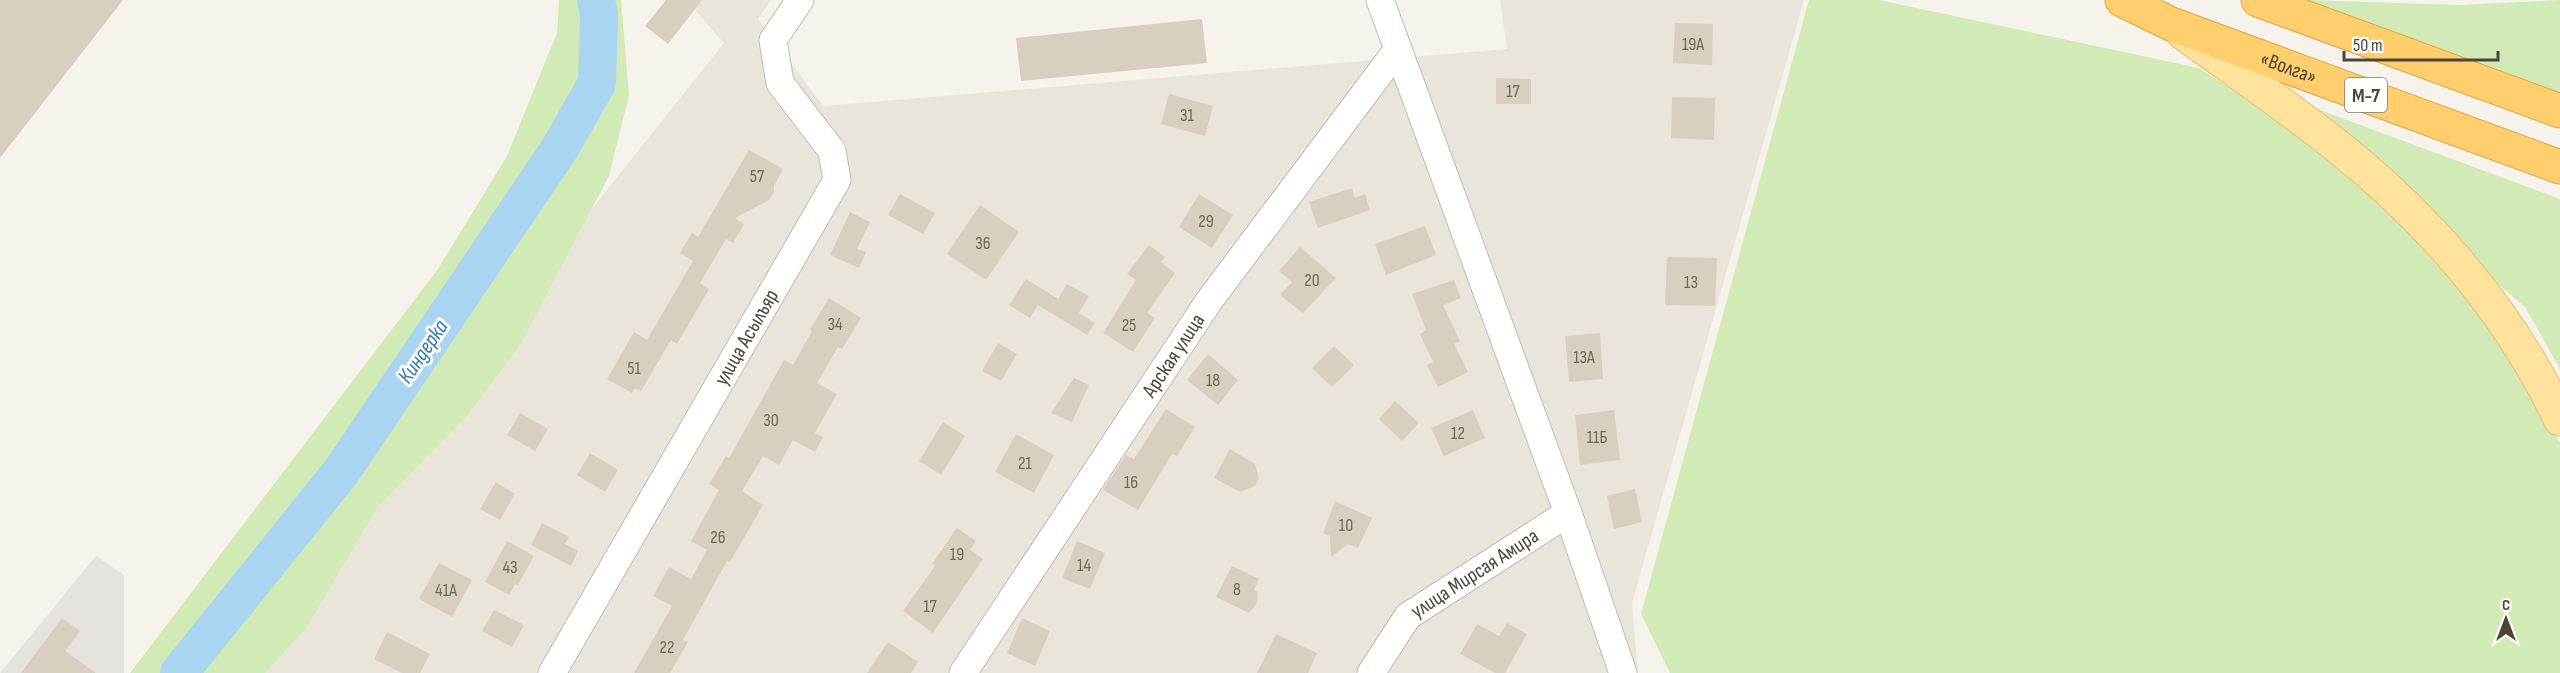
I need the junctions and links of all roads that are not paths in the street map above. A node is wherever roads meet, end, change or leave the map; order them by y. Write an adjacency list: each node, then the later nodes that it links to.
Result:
1 (800, 0): 11 (street, улица Асылъяр)
2 (1380, 0): 6 (street)
3 (2122, 0): 5 (highway, «Волга» / М-7)
4 (2258, 0): 7 (highway, М-7)
5 (2171, 24): 8 (highway, «Волга» / М-7); 9 (main road)
6 (1398, 49): 10 (street); 12 (street, Арская улица)
7 (2560, 111)
8 (2560, 166)
9 (2560, 419)
10 (1568, 513): 13 (street, улица Мирсая Амира); 14 (street)
11 (552, 673)
12 (963, 673)
13 (1371, 673)
14 (1623, 673)

